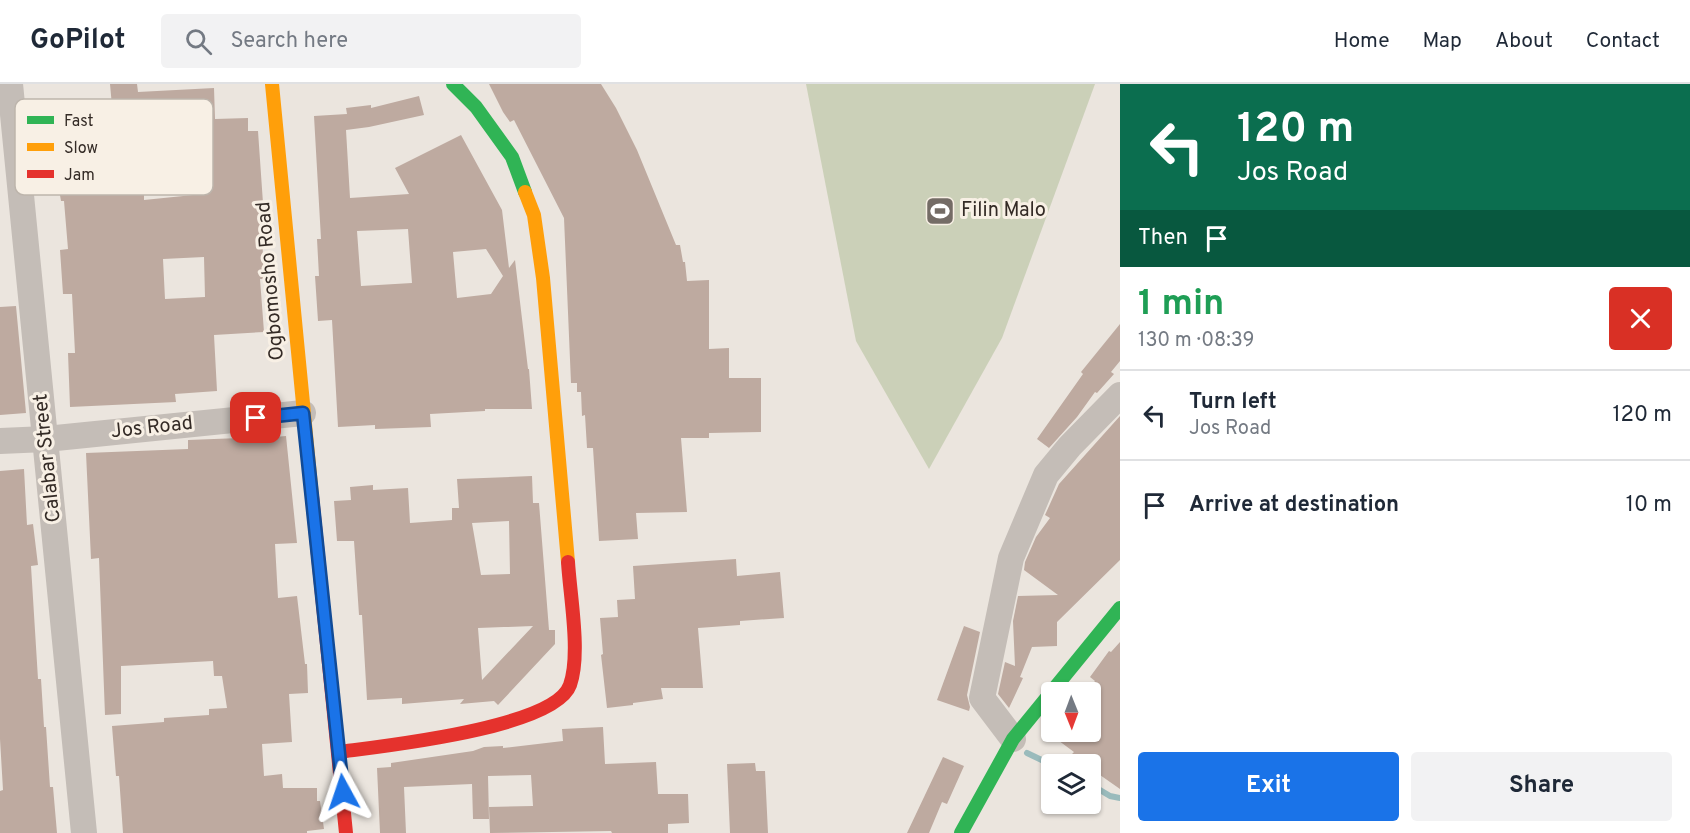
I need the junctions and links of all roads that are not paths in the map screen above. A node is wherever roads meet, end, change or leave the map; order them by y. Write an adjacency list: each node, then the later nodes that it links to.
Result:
1 (10, 84): 4 (street, Calabar Street)
2 (272, 84): 7 (street, Ogbomosho Road)
3 (453, 84): 12 (street)
4 (15, 133)
5 (21, 195): 8 (street, Calabar Street)
6 (1120, 395): 11 (street)
7 (303, 413): 8 (street, Jos Road); 12 (street, Ogbomosho Road)
8 (46, 439): 9 (street, Jos Road); 13 (street, Calabar Street)
9 (0, 441)
10 (1120, 608): 11 (street)
11 (1013, 739): 15 (street)
12 (339, 752): 14 (street, Ogbomosho Road)
13 (84, 833)
14 (346, 833)
15 (961, 833)

